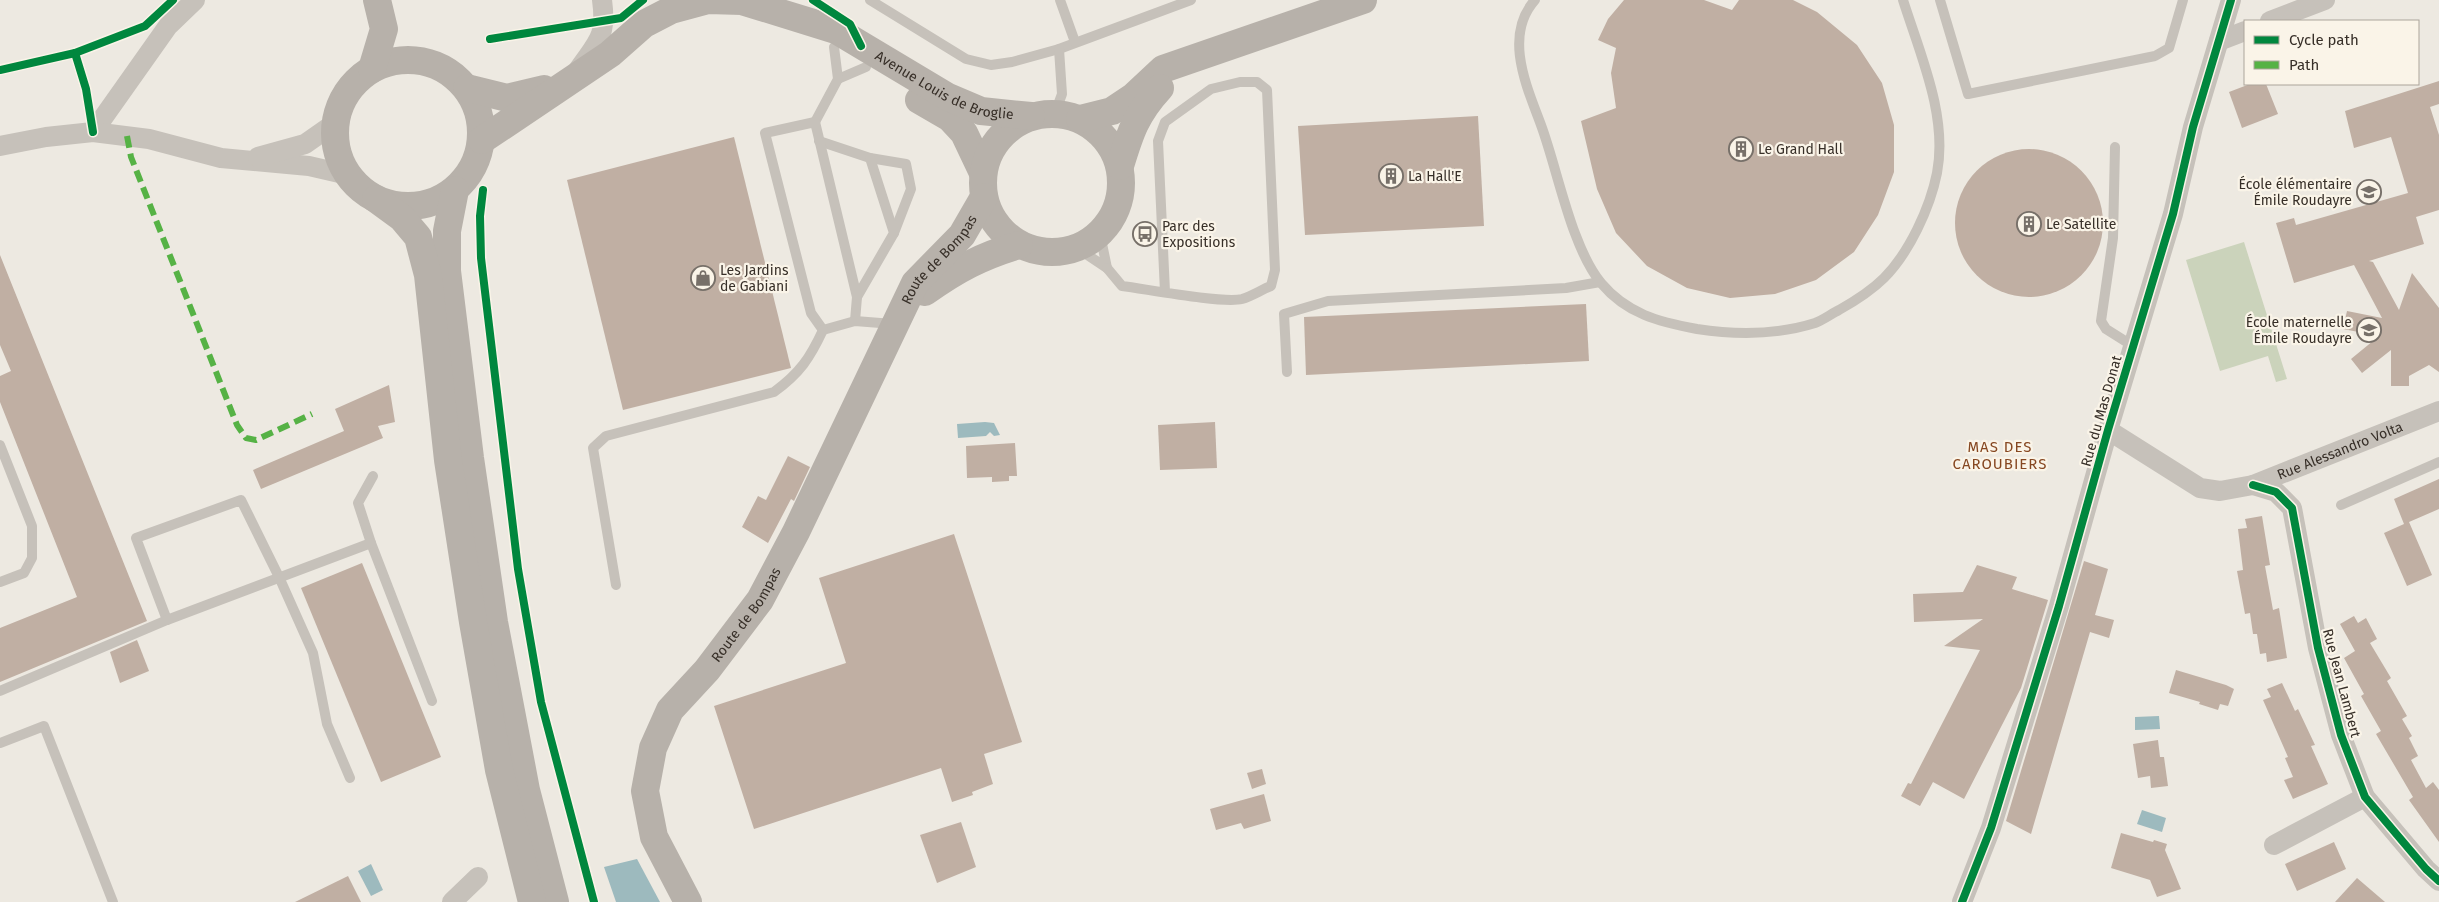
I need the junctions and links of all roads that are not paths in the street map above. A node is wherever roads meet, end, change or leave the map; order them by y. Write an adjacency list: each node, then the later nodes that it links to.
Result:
1 (196, 0): 33 (street)
2 (377, 0): 17 (main road)
3 (602, 0): 28 (street)
4 (870, 0): 22 (lane)
5 (1060, 0): 20 (lane)
6 (1191, 0): 20 (lane)
7 (1363, 0): 23 (main road)
8 (1535, 0): 50 (lane)
9 (1903, 0): 50 (lane)
10 (1940, 0): 11 (lane)
11 (2183, 0)
12 (2231, 0): 19 (street, Rue du Mas Donat)
13 (2325, 0): 16 (street)
14 (741, 1): 15 (main road, Avenue Louis de Broglie); 28 (main road, Avenue Louis de Broglie)
15 (777, 12): 21 (main road, Avenue Louis de Broglie); 30 (main road, Avenue Louis de Broglie)
16 (2273, 20)
17 (384, 29): 24 (main road); 26 (main road)
18 (2244, 31): 19 (street)
19 (2219, 41): 56 (street, Rue du Mas Donat)
20 (1075, 42): 22 (lane)
21 (834, 47): 25 (main road, Avenue Louis de Broglie); 27 (lane)
22 (1059, 49): 30 (lane)
23 (1196, 59): 30 (main road); 40 (main road)
24 (423, 61): 26 (main road); 29 (main road)
25 (866, 67): 27 (lane); 42 (main road, Avenue Louis de Broglie)
26 (372, 69): 32 (main road)
27 (838, 79): 31 (lane)
28 (568, 82): 29 (main road, Avenue Louis de Broglie); 34 (main road, Avenue Louis de Broglie)
29 (467, 88): 34 (main road)
30 (1055, 116): 40 (main road); 42 (main road)
31 (815, 122): 35 (lane); 55 (lane)
32 (335, 123): 39 (street); 41 (main road)
33 (93, 132): 36 (street); 39 (street)
34 (482, 140): 43 (main road)
35 (819, 140): 38 (lane); 52 (lane)
36 (0, 146)
37 (2115, 147): 56 (lane)
38 (870, 158): 45 (lane); 45 (lane)
39 (249, 160): 41 (street)
40 (1120, 166): 46 (main road)
41 (348, 175): 44 (main road)
42 (983, 185): 47 (main road); 54 (main road, Route de Bompas)
43 (455, 190): 44 (main road); 81 (main road)
44 (376, 199): 80 (main road)
45 (894, 233): 52 (lane)
46 (1100, 234): 48 (main road); 49 (lane)
47 (1019, 245): 48 (main road); 54 (main road, Route de Bompas)
48 (1077, 248): 49 (lane)
49 (1107, 268): 51 (lane)
50 (1600, 282): 57 (lane)
51 (1165, 292): 51 (lane)
52 (857, 297): 53 (lane)
53 (855, 322): 54 (lane); 55 (lane)
54 (896, 324): 82 (main road, Route de Bompas)
55 (823, 330): 68 (lane)
56 (2133, 346): 59 (street, Rue du Mas Donat)
57 (1287, 372)
58 (2439, 411): 63 (street, Rue Alessandro Volta)
59 (2108, 430): 63 (street, Rue Alessandro Volta); 83 (street, Rue du Mas Donat)
60 (0, 445): 67 (lane)
61 (2439, 462): 64 (lane)
62 (373, 476): 65 (lane)
63 (2253, 485): 74 (street, Rue Jean Lambert)
64 (2340, 505)
65 (371, 544): 66 (lane); 71 (lane)
66 (279, 577): 69 (lane); 69 (lane); 73 (lane)
67 (0, 582)
68 (616, 585)
69 (167, 620): 70 (lane)
70 (0, 691)
71 (432, 701)
72 (0, 742): 78 (lane)
73 (350, 778)
74 (2365, 797): 75 (street); 77 (street, Rue Jean Lambert)
75 (2274, 845)
76 (478, 877): 79 (street)
77 (2439, 881)
78 (113, 902)
79 (452, 902)
80 (532, 902)
81 (555, 902)
82 (688, 902)
83 (1962, 902)

